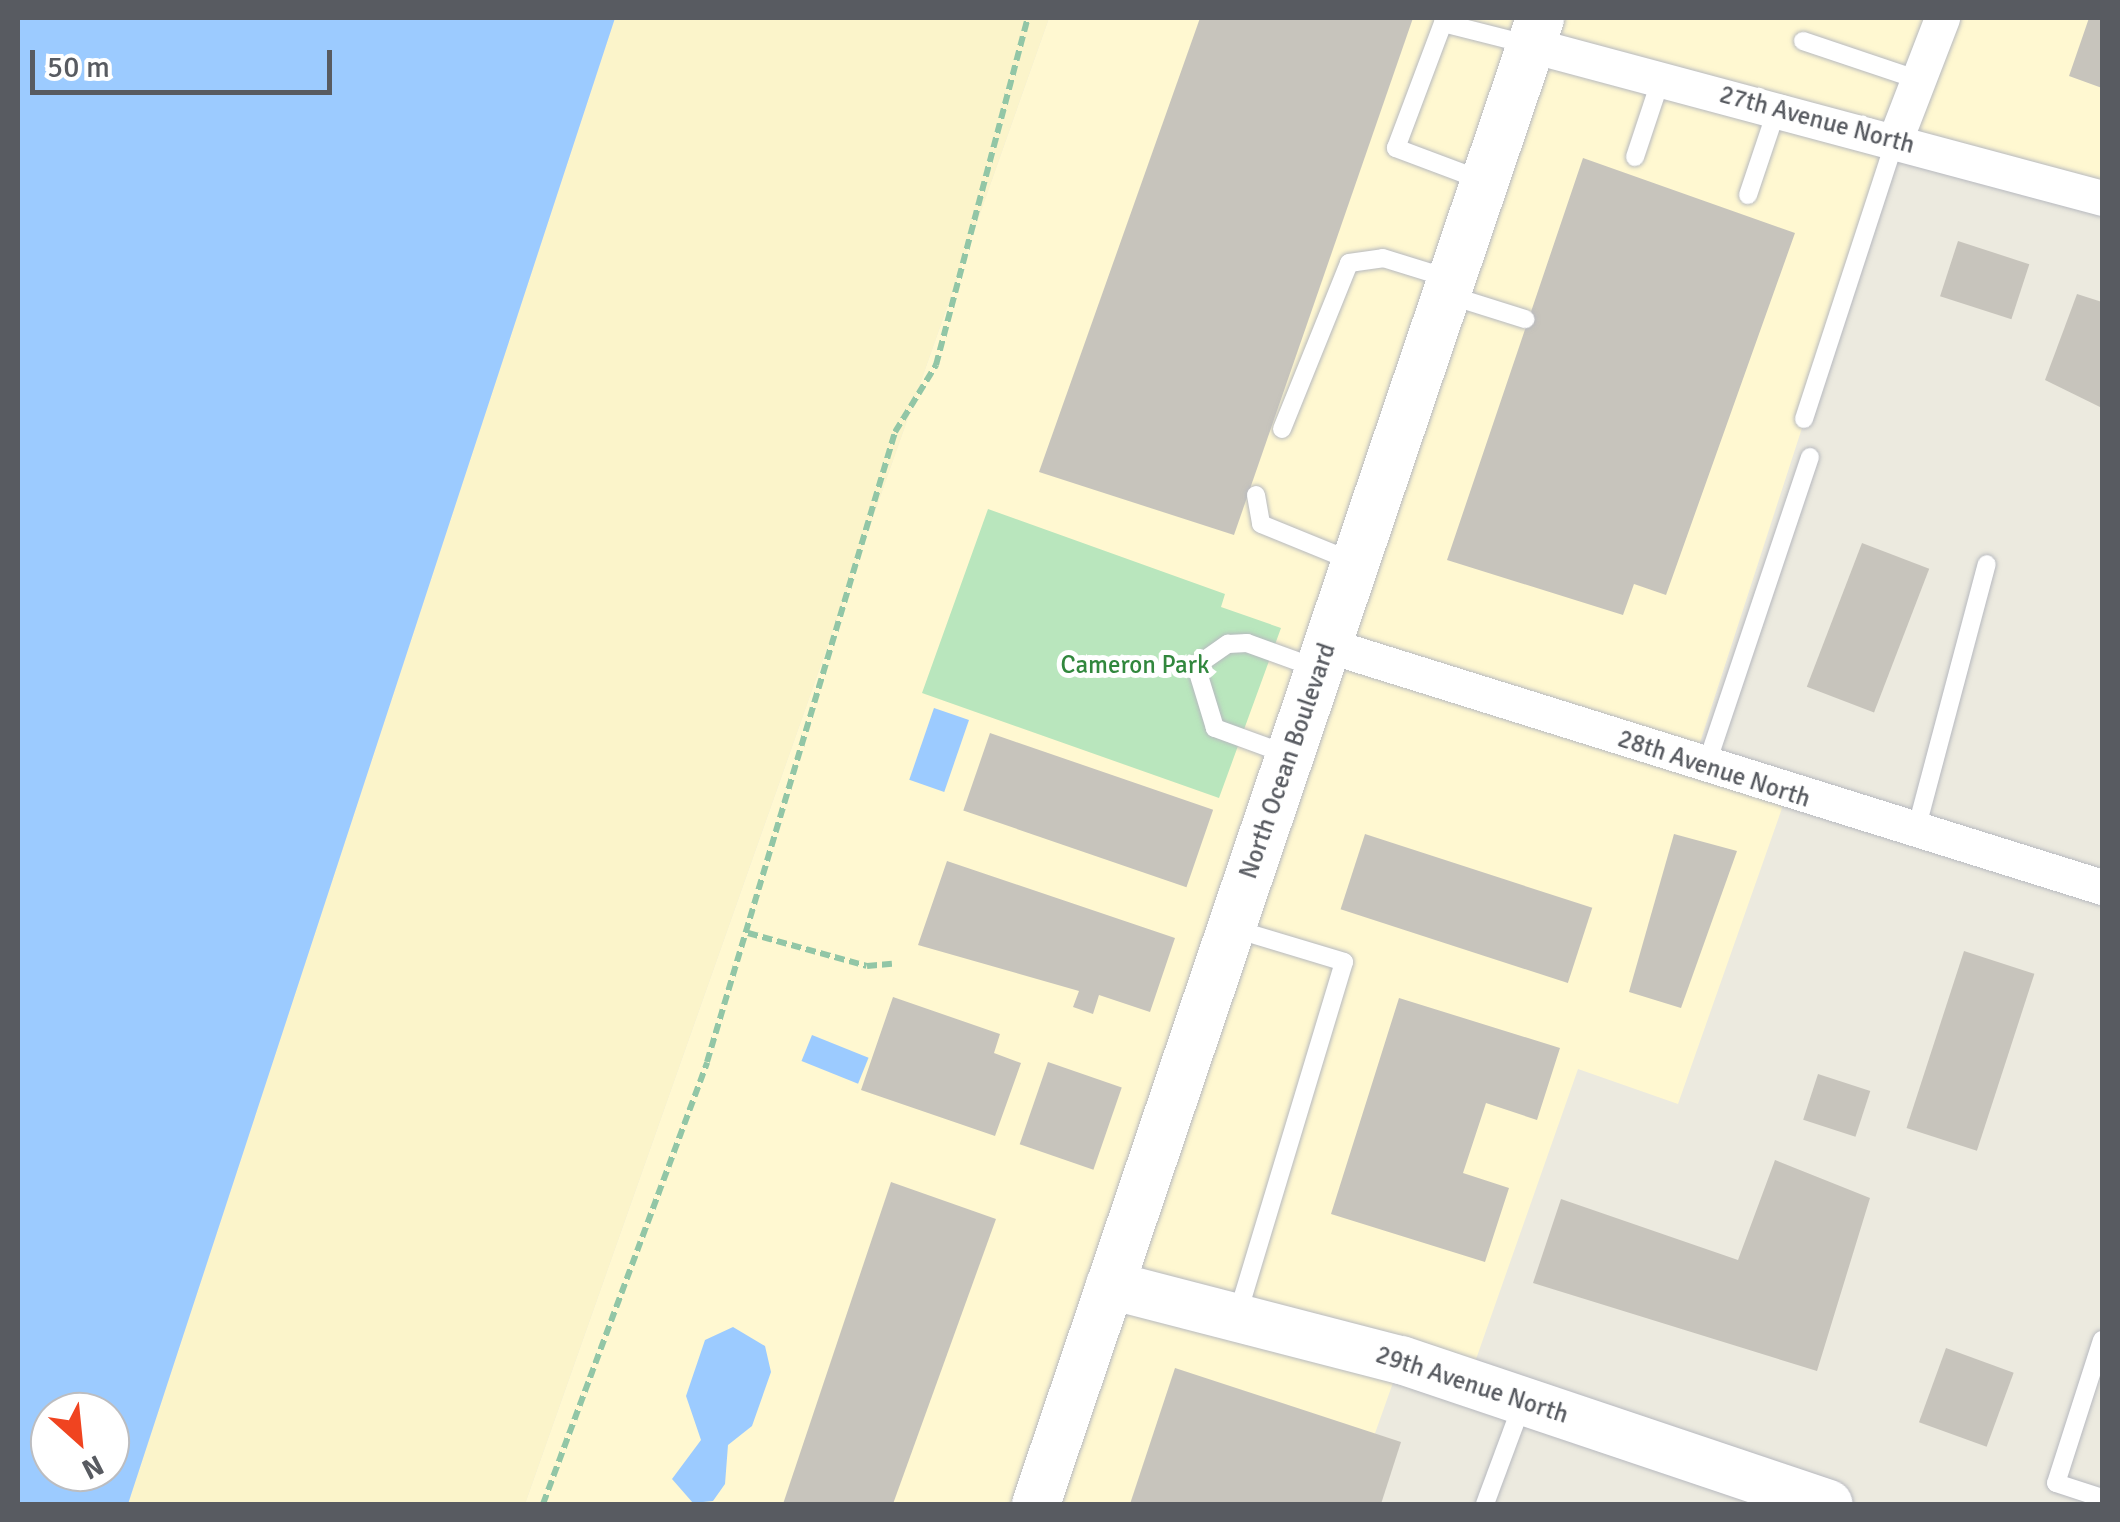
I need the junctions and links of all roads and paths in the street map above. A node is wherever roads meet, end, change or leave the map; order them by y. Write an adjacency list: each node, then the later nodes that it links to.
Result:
1 (1028, 18): 27 (path)
2 (1942, 18): 6 (street)
3 (1536, 31): 5 (street, 27th Avenue North); 10 (main road, North Ocean Boulevard); 10 (lane)
4 (1803, 41): 6 (lane)
5 (1660, 79): 7 (street, 27th Avenue North); 9 (lane)
6 (1919, 80): 8 (street)
7 (1777, 109): 8 (street, 27th Avenue North); 11 (lane)
8 (1895, 140): 12 (street, 27th Avenue North); 15 (lane)
9 (1635, 157)
10 (1488, 182): 13 (main road, North Ocean Boulevard)
11 (1748, 196)
12 (2102, 198)
13 (1454, 288): 14 (lane); 16 (lane); 19 (main road, North Ocean Boulevard)
14 (1526, 318)
15 (1804, 418)
16 (1282, 429)
17 (1810, 457): 23 (lane)
18 (1256, 495): 19 (lane)
19 (1356, 564): 21 (main road, North Ocean Boulevard)
20 (1987, 564): 24 (lane)
21 (1323, 657): 22 (main road, North Ocean Boulevard); 22 (lane); 23 (street, 28th Avenue North)
22 (1290, 756): 26 (main road, North Ocean Boulevard)
23 (1706, 766): 24 (street, 28th Avenue North)
24 (1916, 830): 25 (street, 28th Avenue North)
25 (2102, 887)
26 (1230, 927): 29 (main road, North Ocean Boulevard); 30 (lane)
27 (748, 933): 28 (path); 34 (path)
28 (892, 964)
29 (1110, 1285): 30 (main road, 29th Avenue North); 35 (main road, North Ocean Boulevard)
30 (1237, 1317): 32 (main road, 29th Avenue North)
31 (2102, 1340): 33 (lane)
32 (1523, 1401): 36 (lane); 37 (main road, 29th Avenue North)
33 (2102, 1498)
34 (542, 1504)
35 (1036, 1504)
36 (1485, 1504)
37 (1828, 1504)

